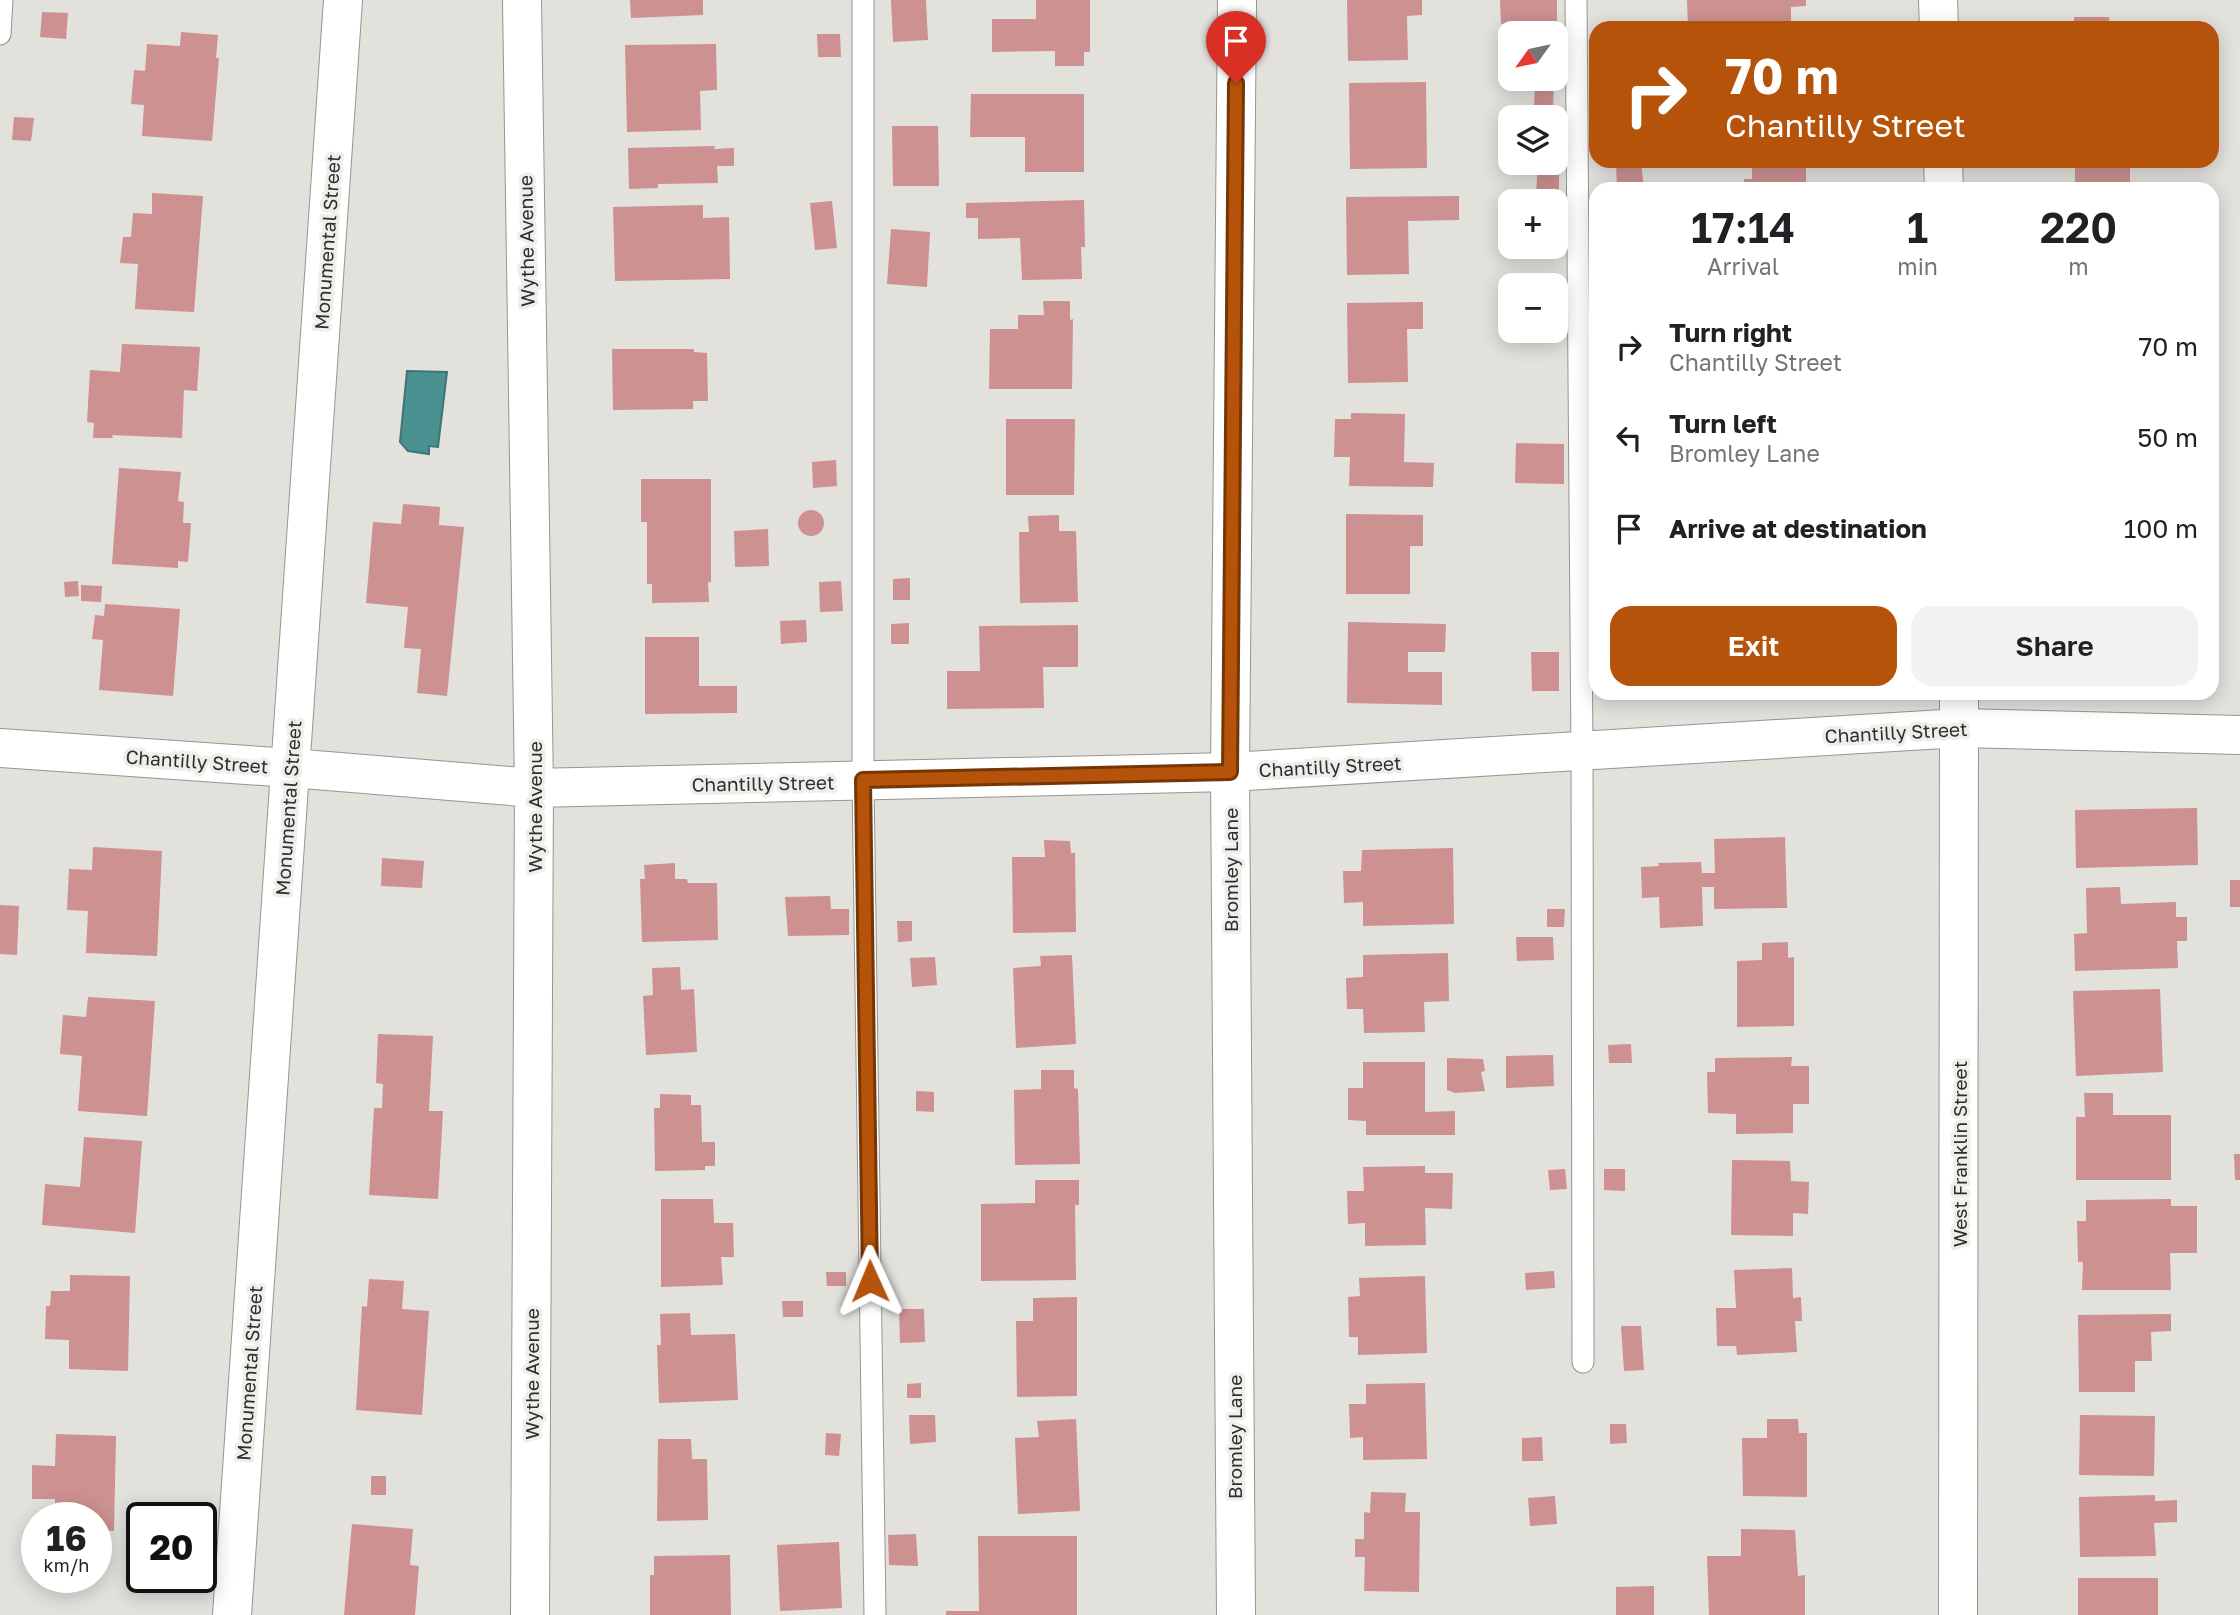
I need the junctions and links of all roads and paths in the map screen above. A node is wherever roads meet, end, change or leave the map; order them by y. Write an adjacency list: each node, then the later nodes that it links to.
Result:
1 (2, 0): 9 (lane)
2 (343, 0): 14 (street, Monumental Street)
3 (522, 0): 17 (street, Wythe Avenue)
4 (863, 0): 16 (lane)
5 (1237, 0): 15 (street, Bromley Lane)
6 (1576, 0): 13 (lane)
7 (1938, 0): 8 (street)
8 (1939, 21)
9 (0, 34)
10 (1960, 710): 11 (street, Chantilly Street); 13 (street, Chantilly Street); 23 (street, West Franklin Street)
11 (2240, 735)
12 (0, 748): 14 (street, Chantilly Street)
13 (1582, 751): 15 (street, Chantilly Street); 18 (lane)
14 (291, 768): 17 (street, Chantilly Street); 19 (street, Monumental Street)
15 (1230, 772): 16 (street, Chantilly Street); 22 (street, Bromley Lane)
16 (863, 780): 17 (street, Chantilly Street); 21 (lane)
17 (534, 788): 20 (street, Wythe Avenue)
18 (1583, 1362)
19 (232, 1615)
20 (530, 1615)
21 (875, 1615)
22 (1236, 1615)
23 (1958, 1615)

